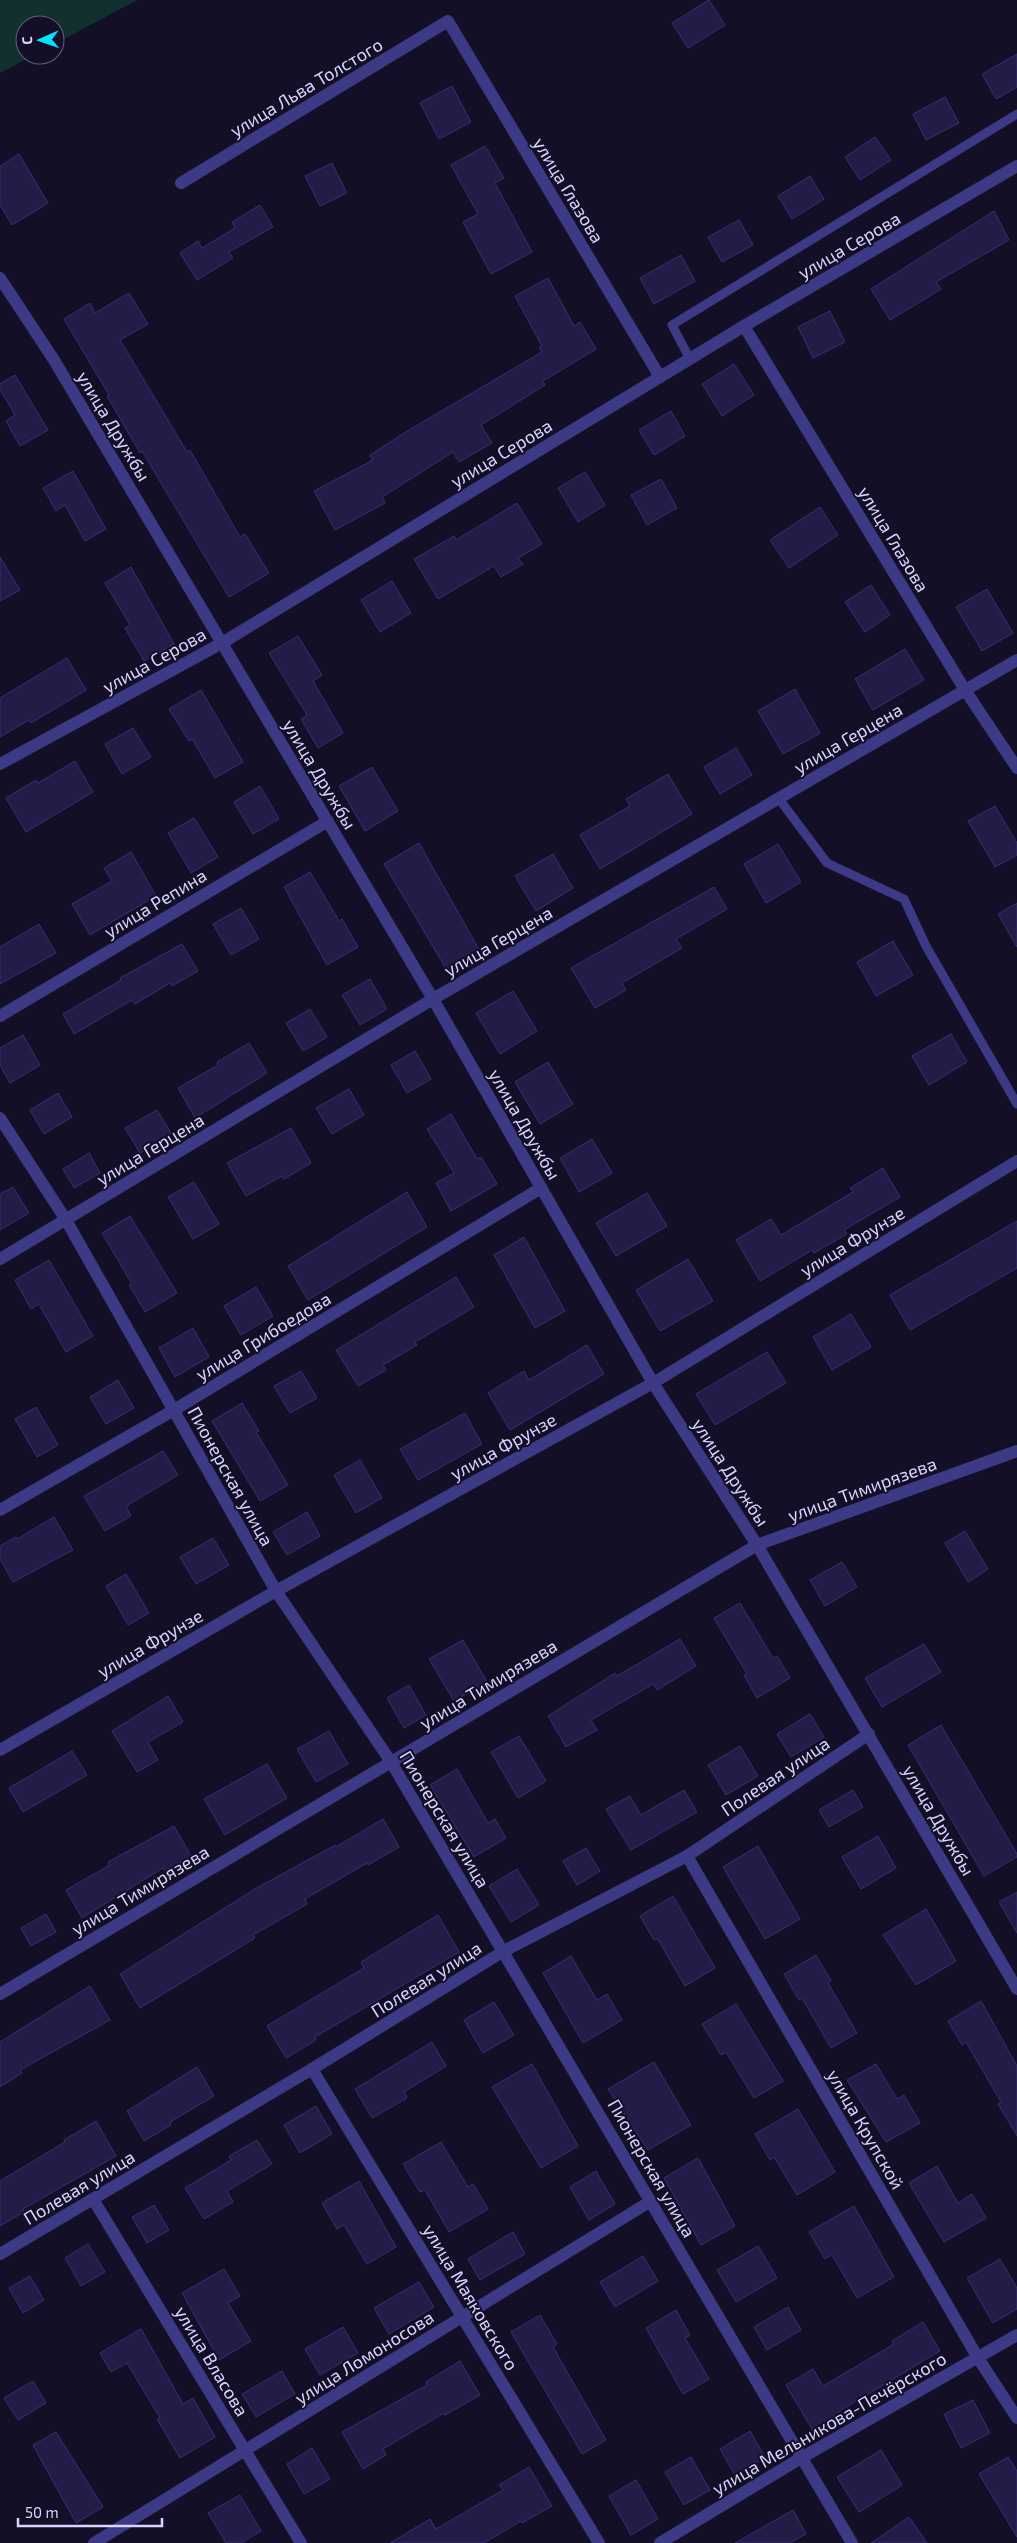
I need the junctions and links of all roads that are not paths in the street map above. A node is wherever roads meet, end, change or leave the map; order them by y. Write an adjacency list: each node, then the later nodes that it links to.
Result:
1 (448, 21): 4 (street, улица Льва Толстого); 8 (street, улица Глазова)
2 (1017, 114): 7 (lane)
3 (1017, 166): 6 (street, улица Серова)
4 (181, 183)
5 (0, 278): 9 (street, улица Дружбы)
6 (744, 326): 7 (street, улица Серова); 11 (street, улица Глазова)
7 (690, 359): 8 (street, улица Серова)
8 (660, 377): 9 (street, улица Серова)
9 (222, 643): 12 (street, улица Серова); 15 (street, улица Дружбы)
10 (1017, 660): 11 (street, улица Герцена)
11 (966, 690): 13 (street, улица Глазова); 14 (street, улица Герцена)
12 (0, 764)
13 (1017, 768)
14 (779, 799): 16 (street, улица Герцена); 18 (lane)
15 (328, 821): 16 (street, улица Дружбы); 17 (street, улица Репина)
16 (433, 999): 21 (street, улица Дружбы); 22 (street, улица Герцена)
17 (0, 1016)
18 (1017, 1104)
19 (0, 1118): 22 (street, Пионерская улица)
20 (1017, 1161): 24 (street, улица Фрунзе)
21 (541, 1188): 24 (street, улица Дружбы); 25 (street, улица Грибоедова)
22 (66, 1220): 23 (street, улица Герцена); 25 (street, Пионерская улица)
23 (0, 1259)
24 (653, 1383): 28 (street, улица Дружбы); 29 (street, улица Фрунзе)
25 (174, 1410): 27 (street, улица Грибоедова); 29 (street, Пионерская улица)
26 (1017, 1451): 28 (street, улица Тимирязева)
27 (0, 1510)
28 (757, 1545): 30 (street, улица Дружбы); 32 (street, улица Тимирязева)
29 (276, 1591): 31 (street, улица Фрунзе); 32 (street, Пионерская улица)
30 (869, 1734): 33 (street, Полевая улица); 35 (street, улица Дружбы)
31 (0, 1750)
32 (391, 1762): 34 (street, Пионерская улица); 36 (street, улица Тимирязева)
33 (687, 1856): 34 (street, Полевая улица); 43 (street, улица Крупской)
34 (504, 1951): 37 (street, Полевая улица); 39 (street, Пионерская улица)
35 (1017, 1989)
36 (0, 1994)
37 (312, 2069): 38 (street, Полевая улица); 41 (street, улица Маяковского)
38 (93, 2199): 40 (street, Полевая улица); 45 (street, улица Власова)
39 (651, 2201): 41 (street, улица Ломоносова); 46 (street, Пионерская улица)
40 (0, 2254)
41 (462, 2317): 45 (street, улица Ломоносова); 49 (street, улица Маяковского)
42 (1017, 2335): 43 (street, улица Мельникова-Печёрского)
43 (978, 2358): 44 (street, улица Крупской); 46 (street, улица Мельникова-Печёрского)
44 (1017, 2418)
45 (246, 2450): 47 (street, улица Ломоносова); 48 (street, улица Власова)
46 (801, 2458): 50 (street, улица Мельникова-Печёрского); 51 (street, Пионерская улица)
47 (94, 2543)
48 (301, 2543)
49 (599, 2543)
50 (660, 2543)
51 (852, 2543)

